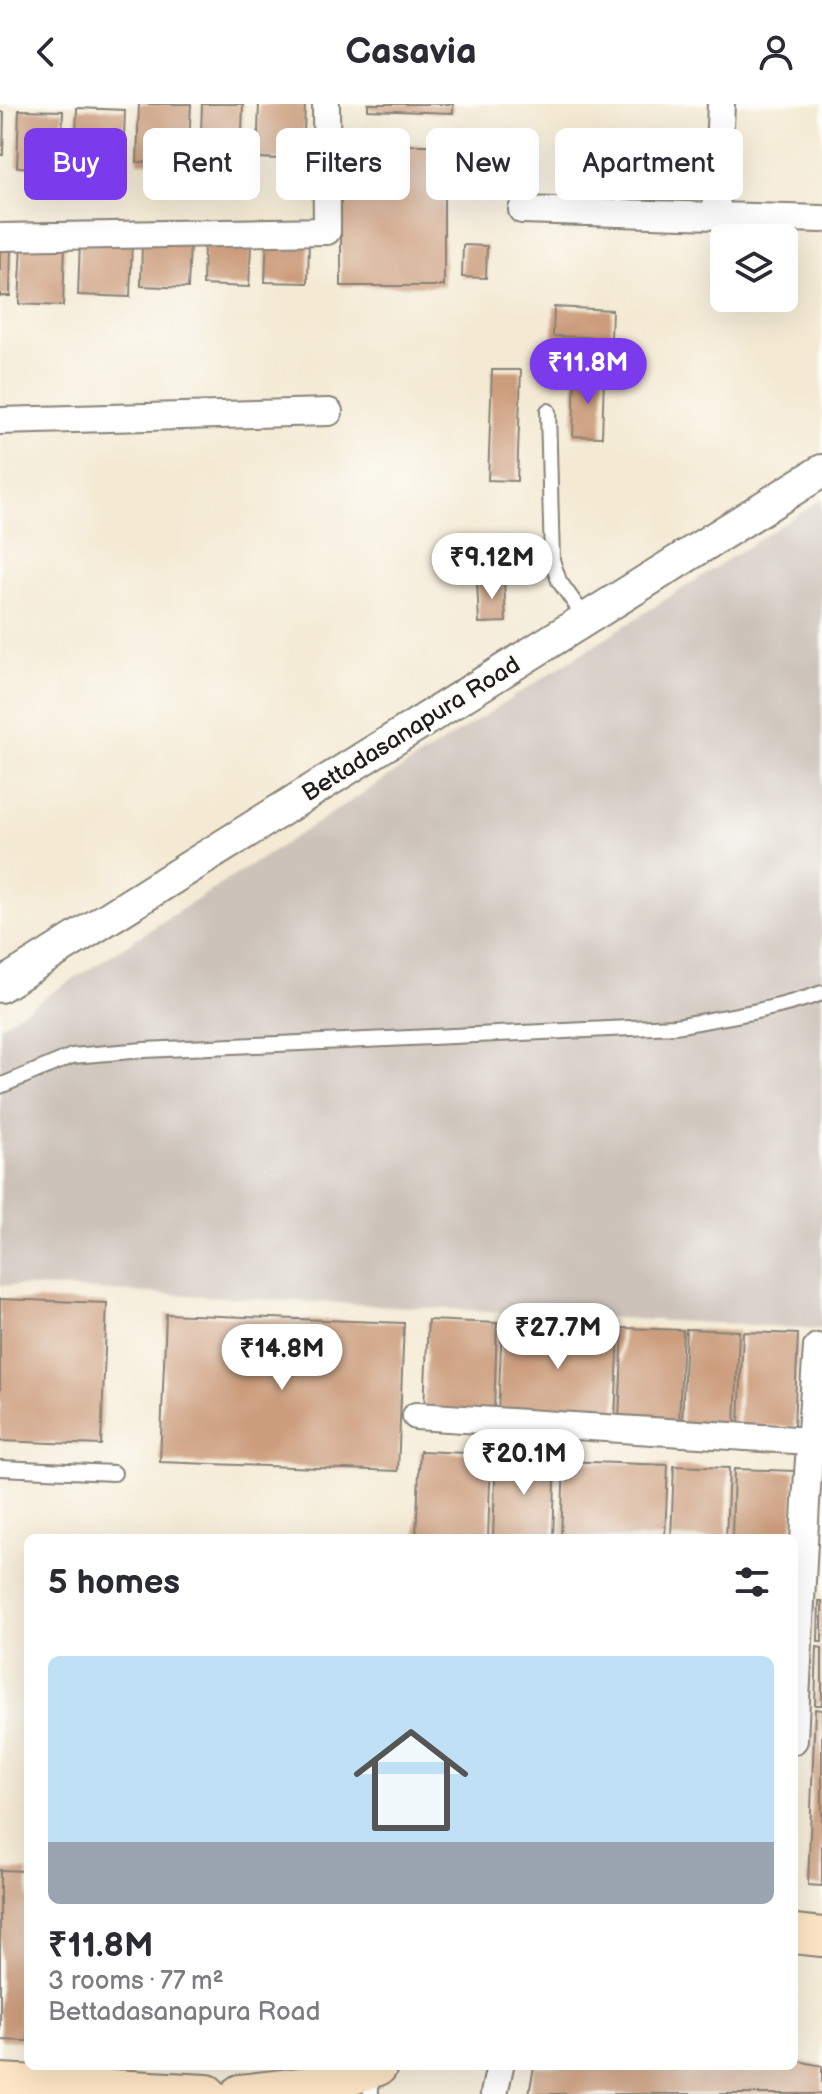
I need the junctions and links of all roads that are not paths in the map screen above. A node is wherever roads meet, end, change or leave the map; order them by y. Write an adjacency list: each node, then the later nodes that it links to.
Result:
1 (326, 104): 6 (street)
2 (721, 104): 4 (street)
3 (522, 210): 4 (street)
4 (716, 216): 5 (street)
5 (822, 219)
6 (0, 237)
7 (548, 411): 11 (lane)
8 (329, 412): 9 (street)
9 (0, 421)
10 (822, 471): 11 (street, Bettadasanapura Road)
11 (586, 619): 12 (street, Bettadasanapura Road)
12 (0, 986)
13 (822, 993): 14 (lane)
14 (0, 1086)
15 (817, 1347): 17 (street)
16 (416, 1416): 17 (street)
17 (810, 1441): 20 (street)
18 (0, 1468): 19 (lane)
19 (114, 1473)
20 (798, 1635)
21 (798, 1934): 22 (main road)
22 (822, 1937)
23 (499, 2070): 28 (street)
24 (373, 2076): 27 (main road)
25 (0, 2083): 26 (main road)
26 (207, 2094)
27 (240, 2094)
28 (494, 2094)

